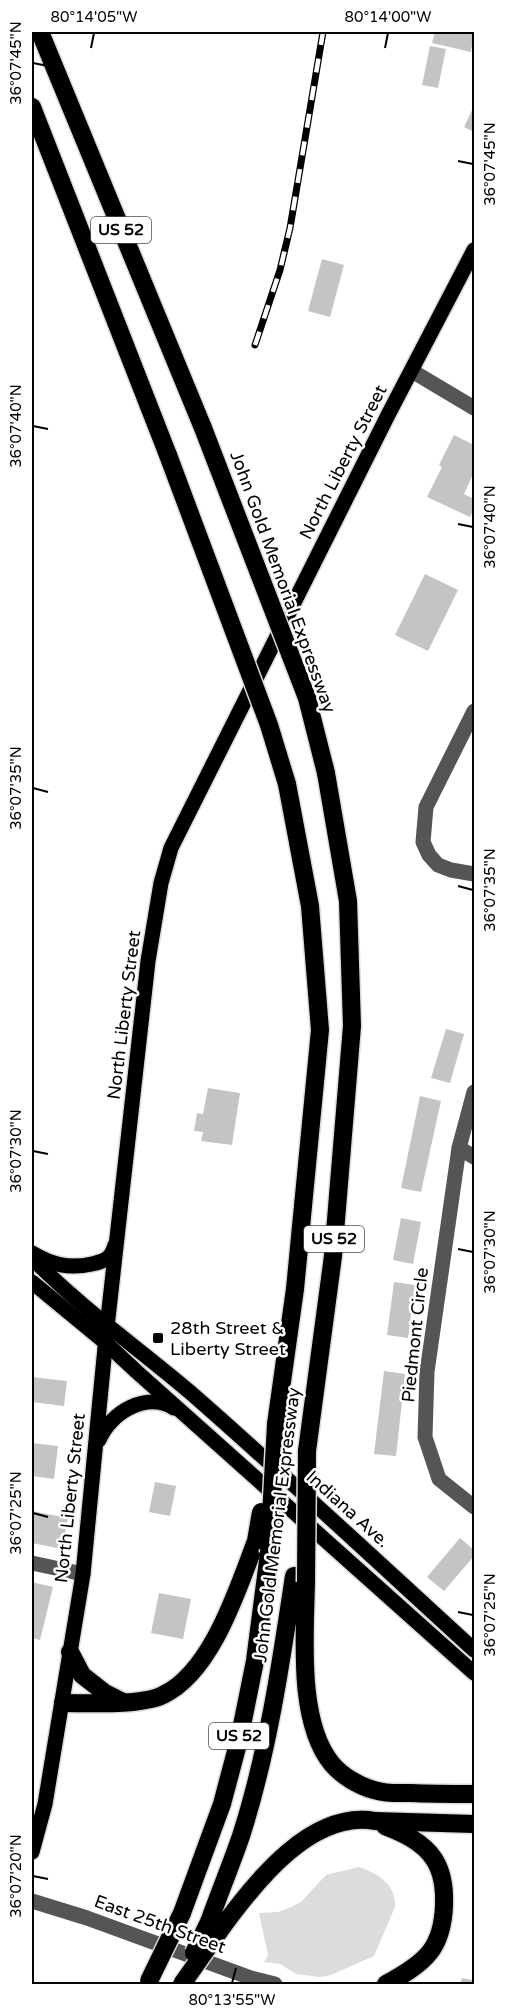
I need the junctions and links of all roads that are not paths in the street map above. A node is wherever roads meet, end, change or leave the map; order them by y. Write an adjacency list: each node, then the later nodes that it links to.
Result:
1 (40, 32): 22 (highway, John Gold Memorial Expressway / US 52, bridge)
2 (32, 107): 19 (highway, John Gold Memorial Expressway / US 52, bridge)
3 (474, 250): 4 (main road, North Liberty Street)
4 (412, 371): 5 (street); 11 (main road, North Liberty Street)
5 (474, 408)
6 (474, 711): 7 (street)
7 (474, 874)
8 (474, 1092): 9 (street, Piedmont Circle)
9 (459, 1148): 10 (street); 18 (street, Piedmont Circle)
10 (474, 1157)
11 (118, 1227): 12 (main road); 15 (main road, North Liberty Street)
12 (32, 1252)
13 (32, 1258): 15 (main road, Indiana Ave.)
14 (32, 1282): 15 (main road, Indiana Ave.)
15 (107, 1335): 16 (main road, Indiana Ave.); 17 (main road, North Liberty Street); 23 (main road, Indiana Ave.)
16 (188, 1417): 17 (main road); 25 (main road, Indiana Ave.)
17 (95, 1448): 21 (main road, North Liberty Street)
18 (474, 1507)
19 (262, 1547): 26 (highway); 34 (highway, John Gold Memorial Expressway / US 52, bridge)
20 (32, 1563): 21 (street)
21 (83, 1574): 24 (main road, North Liberty Street)
22 (300, 1579): 28 (highway); 33 (highway, John Gold Memorial Expressway / US 52)
23 (474, 1650)
24 (70, 1652): 26 (highway); 27 (main road, North Liberty Street)
25 (474, 1673)
26 (125, 1702): 27 (highway)
27 (63, 1703): 31 (main road, North Liberty Street)
28 (474, 1794)
29 (375, 1821): 30 (highway); 33 (highway); 37 (highway)
30 (474, 1824)
31 (32, 1852)
32 (32, 1901): 36 (street, East 25th Street)
33 (216, 1924): 35 (highway, bridge)
34 (148, 1983)
35 (181, 1984)
36 (275, 1984)
37 (386, 1984)

